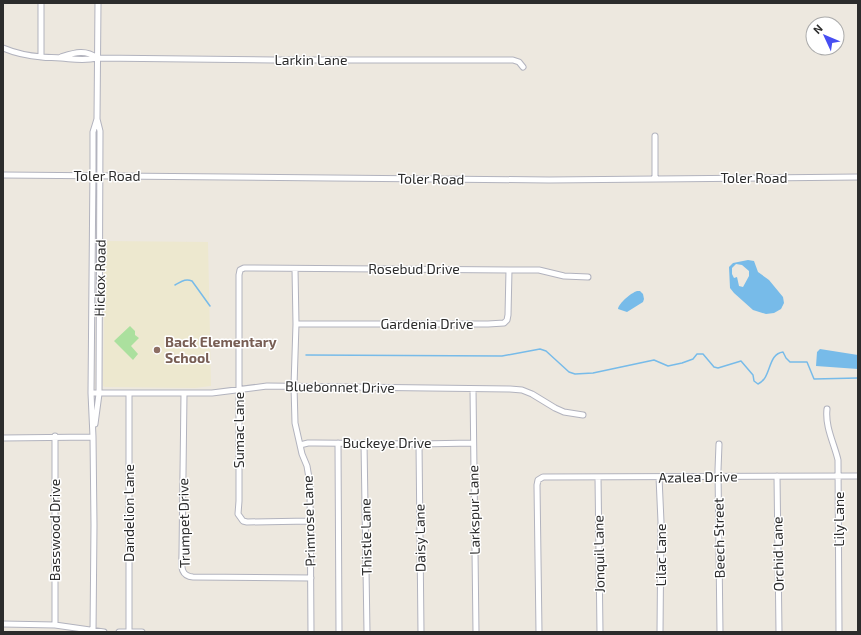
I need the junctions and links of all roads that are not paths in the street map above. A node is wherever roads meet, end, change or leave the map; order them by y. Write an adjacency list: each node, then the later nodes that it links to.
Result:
1 (41, 3): 4 (street)
2 (98, 3): 6 (street, Hickox Road)
3 (3, 48): 4 (street)
4 (40, 57): 5 (street)
5 (60, 58): 6 (street); 6 (street)
6 (97, 58): 7 (street, Larkin Lane); 8 (street, Hickox Road)
7 (523, 67)
8 (97, 119): 11 (street, Hickox Road); 12 (street, Hickox Road)
9 (655, 136): 14 (street)
10 (3, 175): 11 (street, Toler Road)
11 (93, 176): 12 (street, Toler Road); 19 (street, Hickox Road)
12 (100, 176): 14 (street, Toler Road); 20 (street, Hickox Road)
13 (858, 177): 14 (street, Toler Road)
14 (654, 178)
15 (295, 269): 16 (street, Rosebud Drive); 17 (street, Rosebud Drive); 22 (street, Primrose Lane)
16 (240, 270): 25 (street, Sumac Lane)
17 (509, 270): 18 (street, Rosebud Drive); 22 (street, Gardenia Drive)
18 (588, 277)
19 (92, 284): 20 (street); 21 (street, Hickox Road)
20 (100, 284): 23 (street, Hickox Road)
21 (92, 295): 23 (street); 27 (street, Hickox Road)
22 (296, 324): 24 (street, Primrose Lane)
23 (99, 340): 29 (street, Hickox Road)
24 (294, 386): 25 (street, Bluebonnet Drive); 26 (street, Bluebonnet Drive); 41 (street, Primrose Lane)
25 (239, 389): 30 (street, Bluebonnet Drive); 48 (street, Sumac Lane)
26 (473, 389): 32 (street, Bluebonnet Drive); 38 (street, Larkspur Lane)
27 (91, 393): 29 (street, Bluebonnet Drive); 34 (street, Hickox Road)
28 (129, 393): 29 (street, Bluebonnet Drive); 30 (street, Bluebonnet Drive); 55 (street, Dandelion Lane)
29 (99, 394): 34 (street, Hickox Road)
30 (184, 394): 49 (street, Trumpet Drive)
31 (827, 409): 42 (street, Lily Lane)
32 (583, 415)
33 (55, 436): 34 (street); 35 (street); 51 (street, Basswood Drive)
34 (93, 437): 52 (street, Hickox Road)
35 (3, 438)
36 (338, 443): 37 (street, Buckeye Drive); 41 (street, Buckeye Drive); 58 (street)
37 (364, 443): 39 (street, Buckeye Drive); 59 (street, Thistle Lane)
38 (473, 443): 39 (street, Buckeye Drive); 61 (street, Larkspur Lane)
39 (419, 444): 60 (street, Daisy Lane)
40 (719, 444): 43 (street, Beech Street)
41 (300, 445): 48 (street, Primrose Lane)
42 (838, 475): 44 (street, Azalea Drive); 45 (street, Azalea Drive); 67 (street, Lily Lane)
43 (719, 476): 44 (street, Azalea Drive); 47 (street, Azalea Drive); 65 (street, Beech Street)
44 (777, 476): 66 (street, Orchid Lane)
45 (858, 476)
46 (598, 477): 47 (street, Azalea Drive); 62 (street, Azalea Drive); 63 (street, Jonquil Lane)
47 (659, 477): 64 (street, Lilac Lane)
48 (310, 521): 49 (street, Primrose Lane)
49 (311, 578): 57 (street, Primrose Lane)
50 (3, 624): 51 (street)
51 (55, 625): 52 (street)
52 (93, 632): 53 (street)
53 (104, 632)
54 (119, 632): 55 (street)
55 (129, 632): 56 (street)
56 (142, 632)
57 (311, 632)
58 (339, 632)
59 (367, 632)
60 (421, 632)
61 (476, 632)
62 (539, 632)
63 (600, 632)
64 (660, 632)
65 (720, 632)
66 (779, 632)
67 (839, 632)

